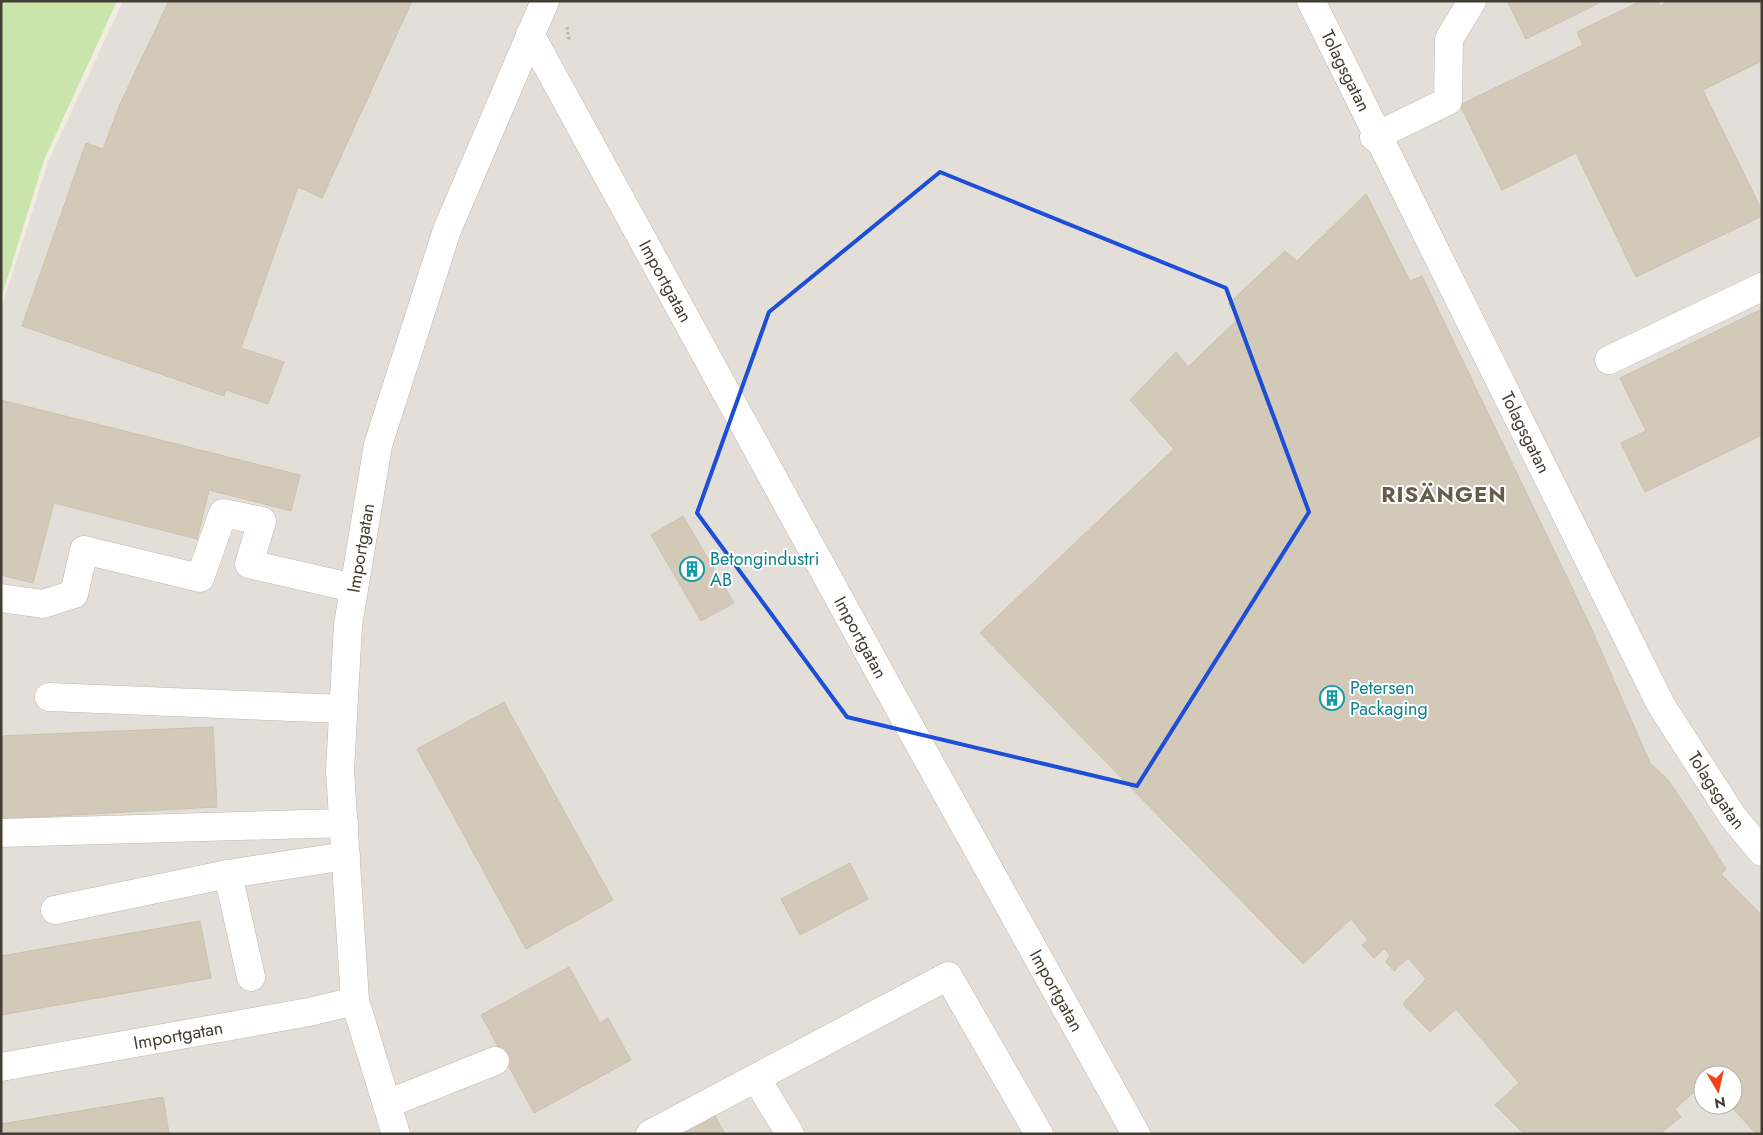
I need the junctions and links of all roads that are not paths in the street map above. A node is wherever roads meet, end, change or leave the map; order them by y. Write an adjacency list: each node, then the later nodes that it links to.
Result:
1 (545, 1): 4 (street, Importgatan)
2 (1311, 1): 5 (street, Tolagsgatan)
3 (1472, 1): 5 (street)
4 (530, 34): 8 (street, Importgatan); 28 (street, Importgatan)
5 (1376, 136): 14 (street, Tolagsgatan)
6 (1762, 287): 7 (street)
7 (1609, 360)
8 (354, 588): 9 (street); 11 (street, Importgatan)
9 (1, 598)
10 (49, 697): 11 (street)
11 (343, 708): 12 (street, Importgatan)
12 (344, 823): 13 (street); 15 (street, Importgatan)
13 (1, 833)
14 (1762, 852)
15 (346, 856): 16 (street); 19 (street, Importgatan)
16 (228, 874): 17 (street); 18 (street)
17 (55, 910)
18 (250, 977)
19 (356, 1001): 21 (street, Importgatan); 23 (street, Importgatan)
20 (495, 1061): 23 (street)
21 (1, 1067)
22 (756, 1078): 25 (street); 26 (street); 27 (street)
23 (387, 1104): 24 (street, Importgatan)
24 (396, 1134)
25 (650, 1134)
26 (790, 1134)
27 (1039, 1134)
28 (1136, 1134)

